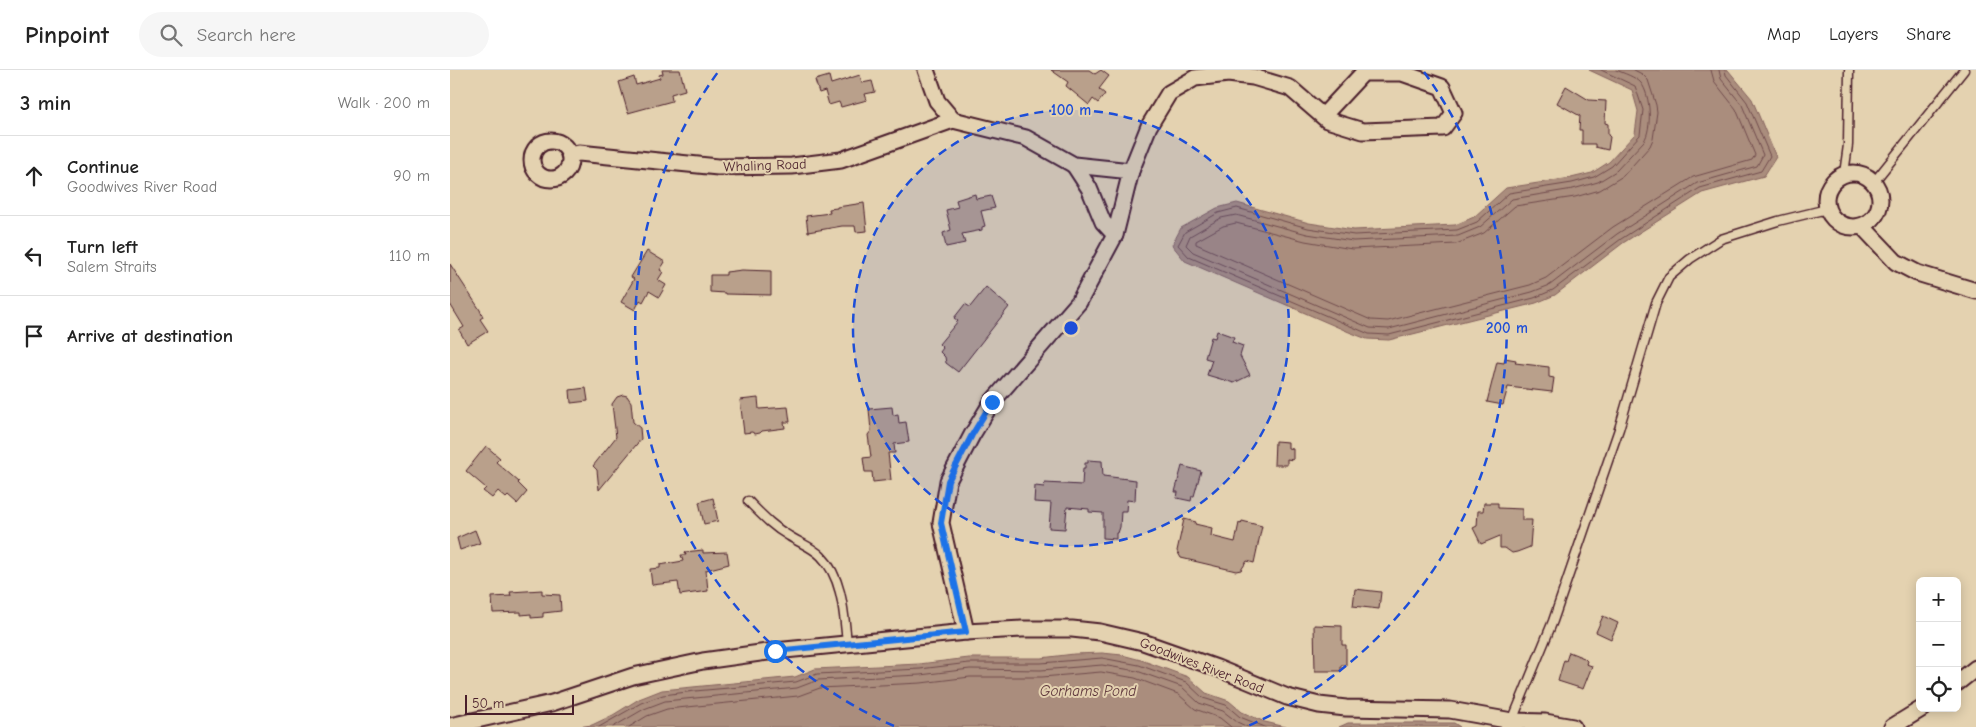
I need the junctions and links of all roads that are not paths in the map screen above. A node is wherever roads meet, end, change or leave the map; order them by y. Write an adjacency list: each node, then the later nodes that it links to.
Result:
1 (926, 70): 5 (street)
2 (1849, 70): 9 (lane)
3 (1964, 70): 10 (lane)
4 (1323, 116): 4 (street); 8 (street)
5 (953, 120): 6 (street, Whaling Road); 7 (street)
6 (570, 155)
7 (1074, 165): 8 (street); 13 (street)
8 (1131, 171): 13 (street)
9 (1844, 174): 10 (street); 11 (street)
10 (1874, 182): 12 (street)
11 (1827, 209): 12 (street); 21 (lane)
12 (1862, 226): 14 (street)
13 (1115, 235): 16 (street)
14 (1976, 292)
15 (748, 501): 17 (lane)
16 (966, 632): 17 (street, Goodwives River Road); 21 (street, Goodwives River Road)
17 (847, 643): 22 (street, Goodwives River Road)
18 (1976, 668): 19 (street)
19 (1961, 680)
20 (1916, 712): 24 (street)
21 (1511, 724): 23 (street, Goodwives River Road)
22 (450, 726)
23 (1573, 727)
24 (1892, 727)

